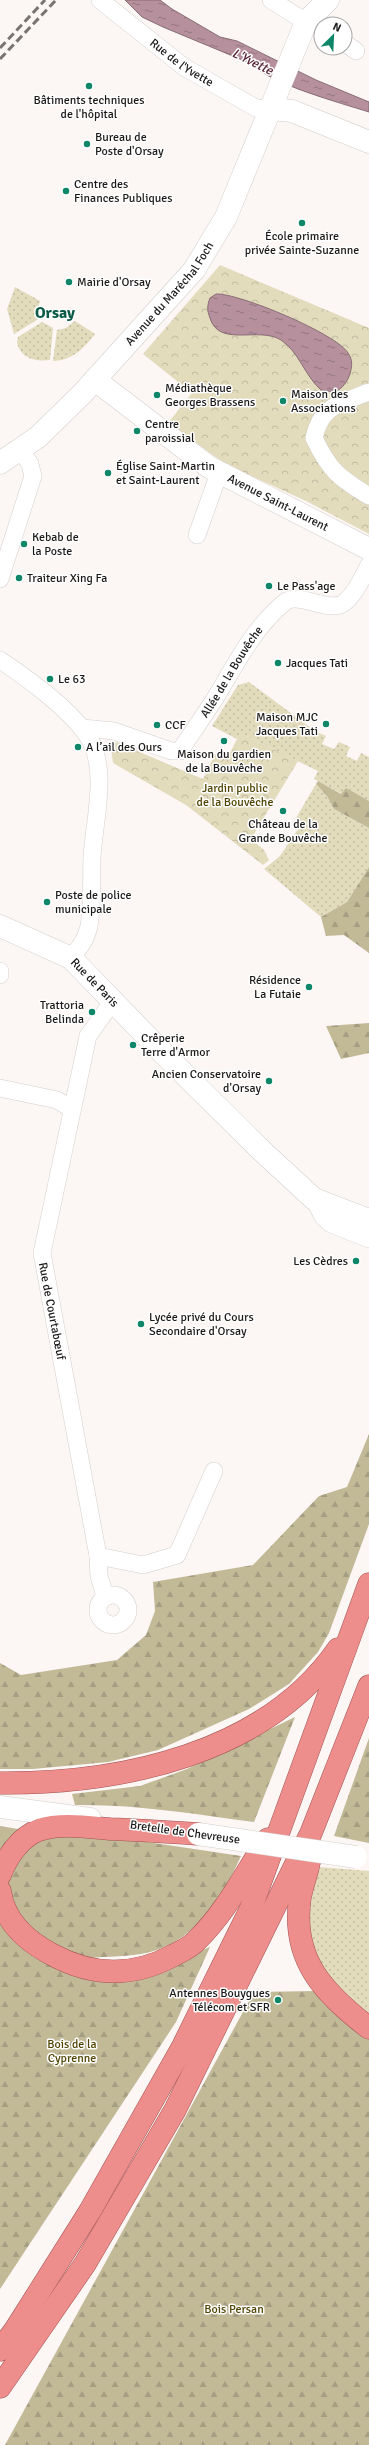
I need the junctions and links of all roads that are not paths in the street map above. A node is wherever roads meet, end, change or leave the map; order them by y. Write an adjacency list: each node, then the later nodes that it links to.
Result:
1 (100, 0): 5 (street, Rue de l'Yvette)
2 (271, 0): 4 (street)
3 (328, 0): 4 (main road)
4 (312, 22): 5 (main road, Avenue du Maréchal Foch)
5 (272, 109): 6 (main road); 7 (main road, Avenue du Maréchal Foch)
6 (369, 142)
7 (95, 380): 9 (main road, Avenue du Maréchal Foch); 11 (main road, Avenue Saint-Laurent)
8 (369, 392): 12 (street)
9 (20, 449): 10 (main road, Avenue du Maréchal Foch); 16 (street)
10 (0, 463)
11 (219, 473): 13 (street); 14 (main road, Avenue Saint-Laurent)
12 (369, 496)
13 (196, 535)
14 (369, 549)
15 (369, 565): 20 (street, Allée de la Bouvêche)
16 (0, 579)
17 (0, 660): 20 (street, Rue de Paris)
18 (0, 669): 19 (street)
19 (19, 681)
20 (82, 728): 22 (street, Rue de Paris)
21 (0, 926): 22 (main road)
22 (71, 958): 28 (main road, Rue de Paris)
23 (0, 971): 24 (street)
24 (0, 975)
25 (108, 1008): 27 (street, Rue de Courtabœuf)
26 (0, 1088): 27 (street)
27 (72, 1109): 32 (street, Rue de Courtabœuf)
28 (314, 1199): 29 (main road, Rue de Paris); 30 (street, Rue de Paris)
29 (369, 1220)
30 (369, 1239)
31 (214, 1472): 32 (street)
32 (98, 1556): 34 (street, Rue de Courtabœuf)
33 (369, 1584): 35 (highway)
34 (105, 1596)
35 (354, 1626): 37 (highway); 39 (highway)
36 (368, 1699): 40 (highway)
37 (0, 1784)
38 (0, 1807): 41 (main road, Bretelle de Chevreuse)
39 (282, 1818): 44 (highway); 46 (highway)
40 (311, 1833): 45 (highway); 47 (highway)
41 (198, 1834): 42 (main road, Bretelle de Chevreuse, bridge); 43 (highway)
42 (363, 1858)
43 (0, 1875)
44 (0, 1890)
45 (369, 2028)
46 (0, 2350)
47 (0, 2387)

